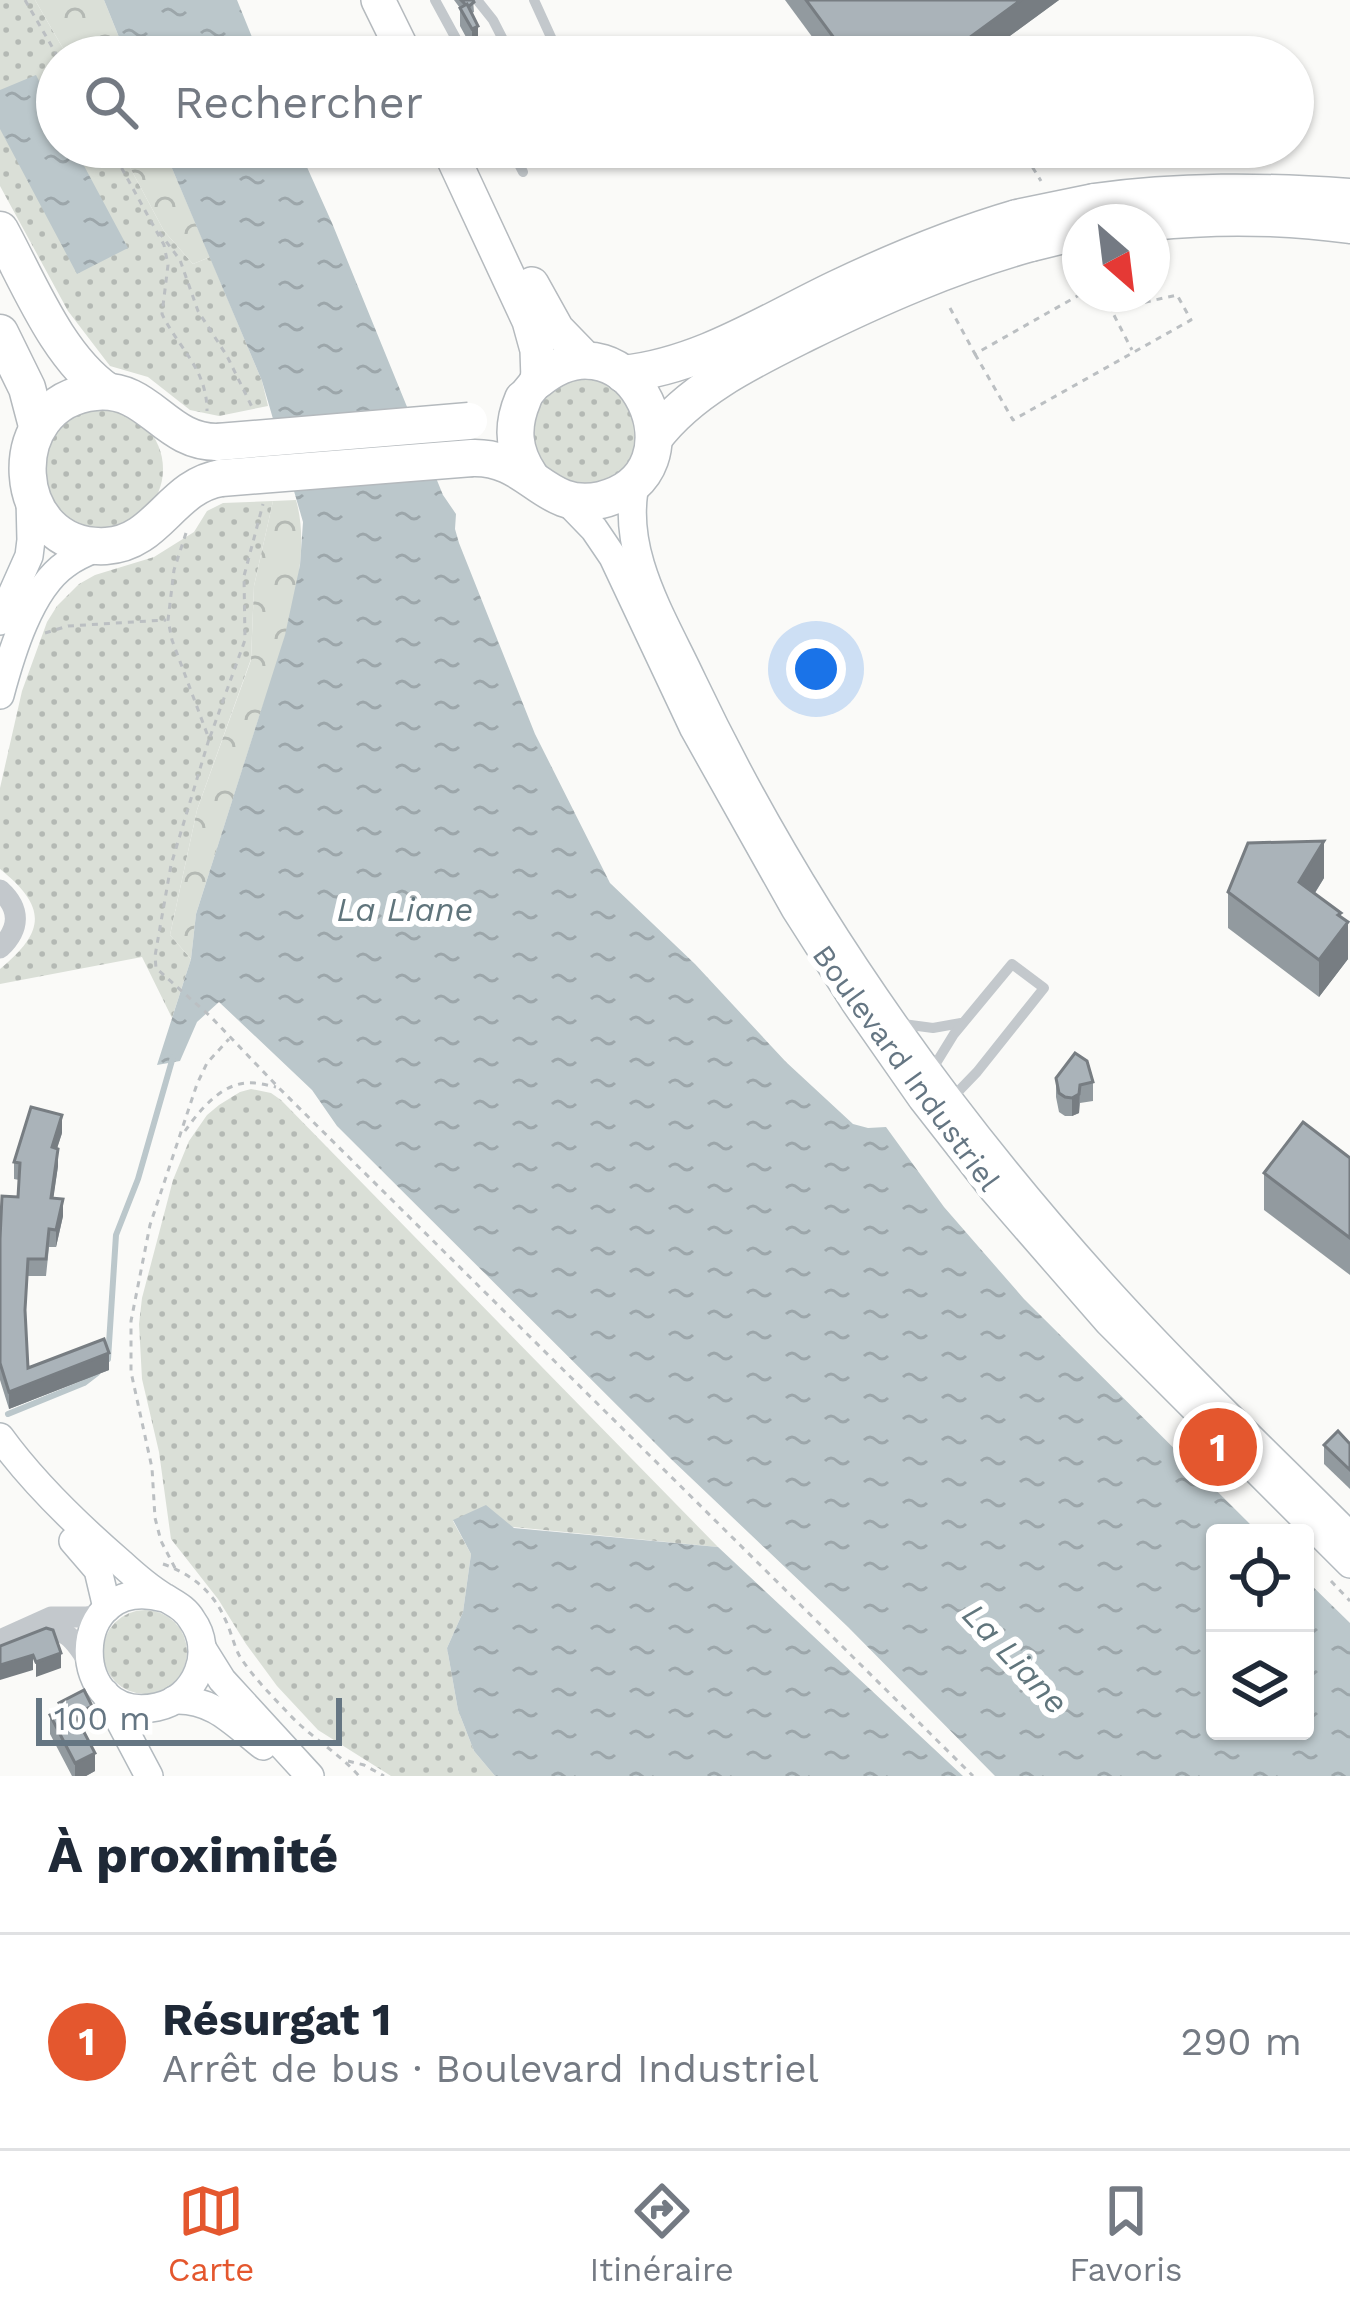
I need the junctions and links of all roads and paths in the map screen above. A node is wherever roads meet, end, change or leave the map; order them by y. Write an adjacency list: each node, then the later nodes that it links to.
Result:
1 (25, 0): 7 (path)
2 (378, 0): 8 (main road)
3 (398, 0): 9 (main road)
4 (435, 0): 10 (lane)
5 (477, 0): 11 (lane)
6 (534, 0): 12 (lane)
7 (46, 36)
8 (396, 36)
9 (415, 36)
10 (455, 36)
11 (501, 36)
12 (550, 36)
13 (122, 168): 25 (path)
14 (458, 168): 35 (main road)
15 (477, 168): 33 (main road)
16 (521, 168): 17 (lane)
17 (523, 172)
18 (1350, 197): 19 (highway)
19 (1129, 204)
20 (1170, 221): 22 (highway)
21 (1062, 223): 24 (highway, bridge)
22 (1350, 225)
23 (0, 230): 36 (highway)
24 (1024, 231): 33 (highway); 39 (highway)
25 (159, 232): 34 (path); 41 (path)
26 (1170, 297): 31 (path)
27 (1062, 305): 32 (path)
28 (950, 308): 32 (path)
29 (1112, 312): 31 (path)
30 (0, 333): 38 (highway)
31 (1132, 352): 32 (path)
32 (976, 354)
33 (606, 368): 35 (highway); 39 (highway)
34 (237, 377)
35 (530, 390): 40 (highway); 42 (highway)
36 (107, 392): 37 (highway); 38 (highway)
37 (165, 423): 41 (highway); 46 (highway)
38 (37, 427): 44 (highway)
39 (654, 438): 43 (highway)
40 (471, 440): 41 (highway, bridge); 42 (highway)
41 (215, 446): 46 (highway)
42 (530, 476): 45 (highway)
43 (637, 477): 45 (highway); 56 (street, Boulevard Industriel)
44 (30, 497): 48 (highway); 50 (street)
45 (565, 499): 60 (street, Boulevard Industriel)
46 (181, 513): 48 (highway); 49 (path)
47 (253, 543): 53 (path)
48 (101, 546): 52 (street)
49 (168, 620): 51 (path); 53 (path)
50 (0, 621)
51 (40, 638)
52 (0, 694)
53 (209, 739): 58 (path)
54 (0, 890): 55 (street)
55 (0, 948)
56 (891, 1021): 57 (lane); 60 (street, Boulevard Industriel)
57 (964, 1022): 60 (lane); 60 (lane)
58 (231, 1037): 59 (path); 61 (path)
59 (278, 1088): 61 (path); 81 (path)
60 (933, 1097): 64 (street, Boulevard Industriel); 65 (street, Boulevard Industriel)
61 (180, 1140): 66 (path)
62 (0, 1437): 67 (street)
63 (0, 1464): 68 (street)
64 (1350, 1536)
65 (1350, 1564)
66 (175, 1568)
67 (164, 1598): 68 (street); 70 (street)
68 (104, 1612): 69 (street); 71 (street)
69 (9, 1637): 71 (street)
70 (202, 1648): 74 (street); 78 (street)
71 (89, 1663): 73 (street)
72 (251, 1670): 75 (path)
73 (105, 1693): 74 (street); 76 (street)
74 (170, 1702): 77 (street); 78 (street)
75 (346, 1760): 79 (path); 80 (path)
76 (149, 1776)
77 (159, 1776)
78 (307, 1776)
79 (359, 1776)
80 (384, 1776)
81 (973, 1776)

